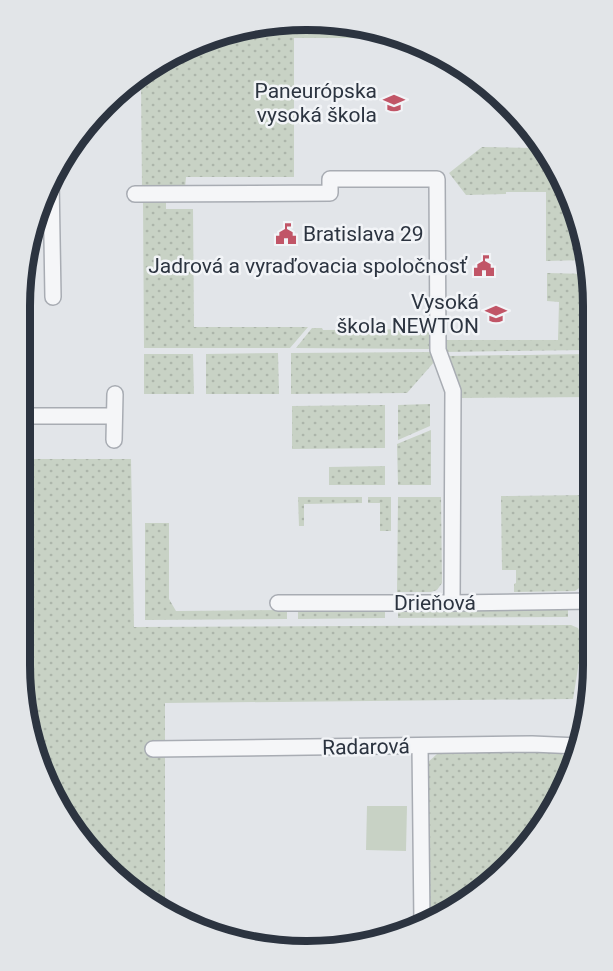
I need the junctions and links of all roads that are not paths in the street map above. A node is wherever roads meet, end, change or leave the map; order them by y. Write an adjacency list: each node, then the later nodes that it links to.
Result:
1 (135, 194): 10 (street)
2 (47, 213): 3 (street)
3 (53, 297)
4 (115, 394): 6 (street)
5 (30, 416): 6 (street)
6 (114, 416): 7 (street)
7 (114, 440)
8 (583, 601): 10 (street, Drieňová)
9 (278, 603): 10 (street, Drieňová)
10 (452, 603)
11 (420, 746): 12 (street, Radarová); 13 (street, Radarová); 14 (street)
12 (571, 746)
13 (153, 749)
14 (422, 915)

